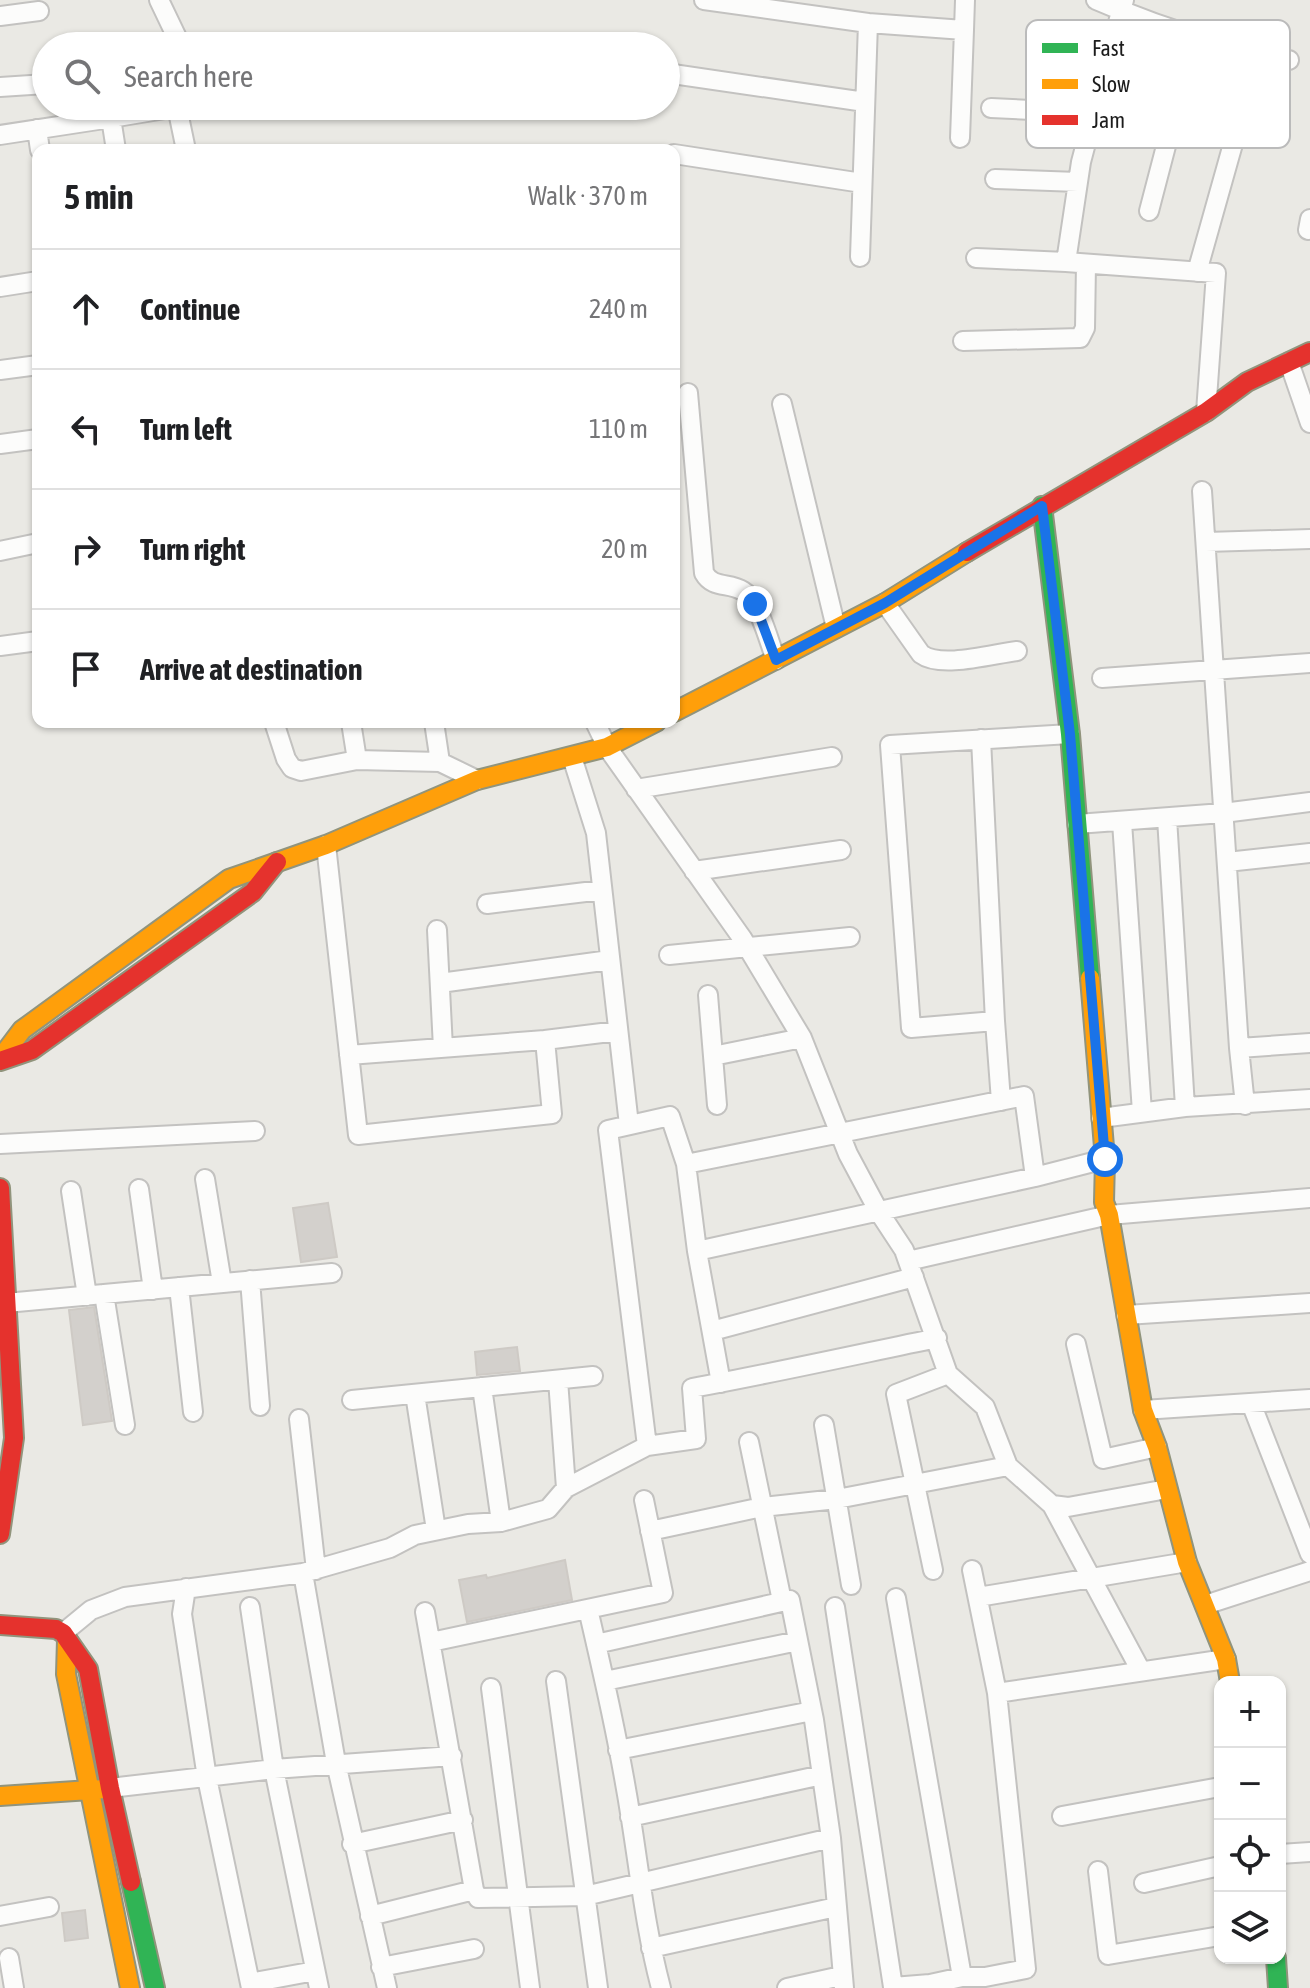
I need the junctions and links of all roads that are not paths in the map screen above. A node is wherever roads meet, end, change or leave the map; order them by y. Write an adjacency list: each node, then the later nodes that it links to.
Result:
1 (159, 0): 11 (street)
2 (704, 0): 9 (street)
3 (965, 0): 10 (street)
4 (1096, 0): 5 (street)
5 (1122, 5): 8 (street)
6 (39, 11): 7 (street)
7 (0, 16)
8 (1158, 20)
9 (868, 23): 10 (street); 15 (street)
10 (964, 30): 23 (street)
11 (174, 32)
12 (680, 75): 15 (street)
13 (32, 85): 14 (street)
14 (0, 87)
15 (865, 102): 33 (street)
16 (991, 108): 17 (street)
17 (1026, 110)
18 (98, 120): 21 (street)
19 (111, 120): 25 (street)
20 (180, 120): 26 (street)
21 (37, 129): 22 (street); 24 (street)
22 (0, 135)
23 (960, 138)
24 (39, 144)
25 (115, 144)
26 (185, 144)
27 (1086, 148): 32 (street)
28 (1165, 148): 34 (street)
29 (1232, 148): 39 (street)
30 (680, 155): 33 (street)
31 (995, 179): 32 (street)
32 (1078, 182): 37 (street)
33 (862, 183): 35 (street)
34 (1149, 211)
35 (860, 257)
36 (976, 258): 37 (street)
37 (1066, 262): 38 (street)
38 (1086, 264): 39 (street); 42 (street)
39 (1197, 272): 49 (street)
40 (32, 282): 41 (street)
41 (0, 287)
42 (963, 341)
43 (1310, 352): 44 (street)
44 (1289, 362): 49 (street); 50 (street)
45 (32, 366): 46 (street)
46 (0, 370)
47 (688, 393): 64 (street)
48 (782, 404): 60 (street)
49 (1206, 412): 54 (street)
50 (1310, 423)
51 (32, 440): 52 (street)
52 (0, 444)
53 (1202, 491): 56 (street)
54 (1042, 506): 59 (street); 74 (street)
55 (1310, 539): 56 (street)
56 (1206, 542): 66 (street)
57 (32, 544): 58 (street)
58 (0, 551)
59 (885, 603): 60 (street); 63 (street)
60 (836, 628): 64 (street)
61 (32, 642): 62 (street)
62 (0, 646)
63 (1017, 651)
64 (776, 660): 68 (street)
65 (1310, 663): 66 (street)
66 (1213, 670): 67 (street); 84 (street)
67 (1102, 678)
68 (680, 709)
69 (276, 728): 79 (street)
70 (352, 728): 79 (street)
71 (435, 728): 80 (street)
72 (598, 728): 76 (street)
73 (644, 728): 76 (street)
74 (1070, 734): 75 (street); 87 (street)
75 (981, 739): 102 (street); 102 (street)
76 (607, 747): 77 (street); 82 (street)
77 (572, 757): 81 (street); 93 (street)
78 (832, 757): 82 (street)
79 (357, 760): 80 (street)
80 (440, 762): 81 (street)
81 (477, 780): 88 (street)
82 (636, 789): 92 (street)
83 (1310, 802): 84 (street)
84 (1223, 813): 85 (street); 91 (street)
85 (1167, 818): 86 (street); 116 (street)
86 (1122, 822): 87 (street); 117 (street)
87 (1077, 824): 118 (street)
88 (326, 845): 109 (street); 111 (street)
89 (841, 850): 92 (street)
90 (1310, 853): 91 (street)
91 (1227, 862): 108 (street)
92 (694, 871): 97 (street)
93 (602, 890): 94 (street); 99 (street)
94 (487, 904)
95 (437, 930): 100 (street)
96 (850, 937): 97 (street)
97 (748, 949): 98 (street); 104 (street)
98 (669, 955)
99 (610, 960): 100 (street); 103 (street)
100 (440, 983): 107 (street)
101 (708, 995): 110 (street)
102 (995, 1021): 113 (street)
103 (618, 1031): 105 (street); 119 (street)
104 (802, 1038): 110 (street); 121 (street)
105 (545, 1040): 107 (street); 109 (street)
106 (1310, 1043): 108 (street)
107 (443, 1048): 109 (street)
108 (1239, 1048): 115 (street)
109 (349, 1055)
110 (713, 1056): 114 (street)
111 (0, 1060)
112 (1310, 1099): 115 (street)
113 (1001, 1101): 121 (street); 125 (street)
114 (717, 1105)
115 (1245, 1105): 116 (street)
116 (1185, 1107): 117 (street)
117 (1142, 1112): 118 (street)
118 (1101, 1118): 123 (street)
119 (629, 1125): 124 (street); 163 (street)
120 (255, 1131): 122 (street)
121 (840, 1133): 124 (street); 131 (street)
122 (0, 1144)
123 (1105, 1159): 125 (street); 132 (street)
124 (686, 1164): 133 (street)
125 (1035, 1177): 131 (street)
126 (205, 1179): 137 (street)
127 (0, 1188): 141 (street)
128 (139, 1189): 139 (street)
129 (71, 1191): 140 (street)
130 (1310, 1198): 132 (street)
131 (879, 1212): 133 (street); 134 (street)
132 (1109, 1215): 134 (street); 143 (street)
133 (697, 1251): 144 (street)
134 (911, 1269): 144 (street); 145 (street)
135 (332, 1273): 136 (street)
136 (250, 1280): 137 (street); 156 (street)
137 (222, 1283): 138 (street)
138 (179, 1287): 139 (street); 158 (street)
139 (153, 1290): 140 (street)
140 (96, 1295): 141 (street); 160 (street)
141 (6, 1303): 172 (street)
142 (1310, 1303): 143 (street)
143 (1126, 1315): 157 (street)
144 (712, 1331): 150 (street)
145 (937, 1338): 147 (street); 150 (street)
146 (1076, 1344): 164 (street)
147 (948, 1374): 165 (street); 166 (street)
148 (593, 1376): 149 (street)
149 (558, 1380): 151 (street); 167 (street)
150 (721, 1383): 163 (street)
151 (482, 1387): 152 (street); 174 (street)
152 (415, 1394): 154 (street); 175 (street)
153 (1310, 1399): 155 (street)
154 (352, 1400)
155 (1251, 1403): 157 (street); 178 (street)
156 (260, 1406)
157 (1143, 1410): 164 (street)
158 (193, 1412)
159 (299, 1419): 182 (street)
160 (125, 1425)
161 (824, 1425): 169 (street)
162 (749, 1442): 173 (street)
163 (647, 1446): 167 (street)
164 (1157, 1447): 168 (street)
165 (1008, 1466): 166 (street); 171 (street)
166 (914, 1485): 169 (street); 180 (street)
167 (566, 1488): 174 (street)
168 (1167, 1489): 171 (street); 179 (street)
169 (837, 1499): 173 (street); 185 (street)
170 (644, 1500): 176 (street)
171 (1052, 1505): 184 (street)
172 (2, 1506): 177 (street)
173 (762, 1507): 176 (street); 189 (street)
174 (501, 1522): 175 (street)
175 (436, 1530): 182 (street)
176 (650, 1531): 193 (street)
177 (0, 1534)
178 (1310, 1554)
179 (1187, 1562): 184 (street); 190 (street)
180 (933, 1570)
181 (972, 1570): 187 (street)
182 (310, 1571): 186 (street); 210 (street)
183 (1310, 1571): 190 (street)
184 (1091, 1578): 187 (street); 201 (street)
185 (851, 1585)
186 (186, 1588): 196 (street); 213 (street)
187 (978, 1597): 206 (street)
188 (896, 1598): 242 (street)
189 (782, 1601): 197 (street); 199 (street)
190 (1205, 1605): 200 (street)
191 (250, 1607): 211 (street)
192 (835, 1607): 247 (street)
193 (588, 1609): 198 (street); 199 (street)
194 (425, 1612): 198 (street)
195 (0, 1625): 196 (street)
196 (65, 1637): 214 (street); 216 (street)
197 (798, 1641): 204 (street); 207 (street)
198 (431, 1642): 209 (street)
199 (596, 1644): 204 (street)
200 (1226, 1659): 201 (street); 202 (street)
201 (1141, 1671): 206 (street)
202 (1229, 1676)
203 (556, 1681): 230 (street)
204 (605, 1681): 208 (street)
205 (491, 1688): 231 (street)
206 (997, 1693): 245 (street)
207 (812, 1711): 208 (street); 212 (street)
208 (618, 1750): 219 (street)
209 (452, 1756): 210 (street); 220 (street)
210 (336, 1763): 211 (street); 222 (street)
211 (274, 1769): 213 (street); 243 (street)
212 (822, 1775): 219 (street); 221 (street)
213 (207, 1778): 214 (street); 246 (street)
214 (110, 1788): 216 (street); 250 (street)
215 (1214, 1788): 218 (street)
216 (90, 1790): 217 (street); 249 (street)
217 (0, 1796)
218 (1062, 1816)
219 (630, 1817): 227 (street)
220 (463, 1820): 222 (street); 229 (street)
221 (831, 1838): 227 (street); 233 (street)
222 (352, 1844): 235 (street)
223 (1310, 1852): 224 (street)
224 (1286, 1854)
225 (1214, 1867): 228 (street)
226 (1098, 1871): 236 (street)
227 (640, 1881): 230 (street); 237 (street)
228 (1144, 1883)
229 (474, 1890): 231 (street); 235 (street)
230 (585, 1896): 231 (street); 253 (street)
231 (518, 1897): 252 (street)
232 (49, 1907): 234 (street)
233 (836, 1907): 237 (street); 244 (street)
234 (0, 1916)
235 (370, 1916): 241 (street)
236 (1214, 1937)
237 (651, 1948): 254 (street)
238 (474, 1949): 241 (street)
239 (9, 1958): 248 (street)
240 (1276, 1964): 256 (street)
241 (381, 1967): 251 (street)
242 (962, 1977): 245 (street); 247 (street)
243 (317, 1979): 246 (street)
244 (843, 1982): 255 (street)
245 (986, 1983)
246 (251, 1986)
247 (930, 1986)
248 (14, 1988)
249 (130, 1988)
250 (155, 1988)
251 (387, 1988)
252 (530, 1988)
253 (598, 1988)
254 (661, 1988)
255 (787, 1988)
256 (1278, 1988)

